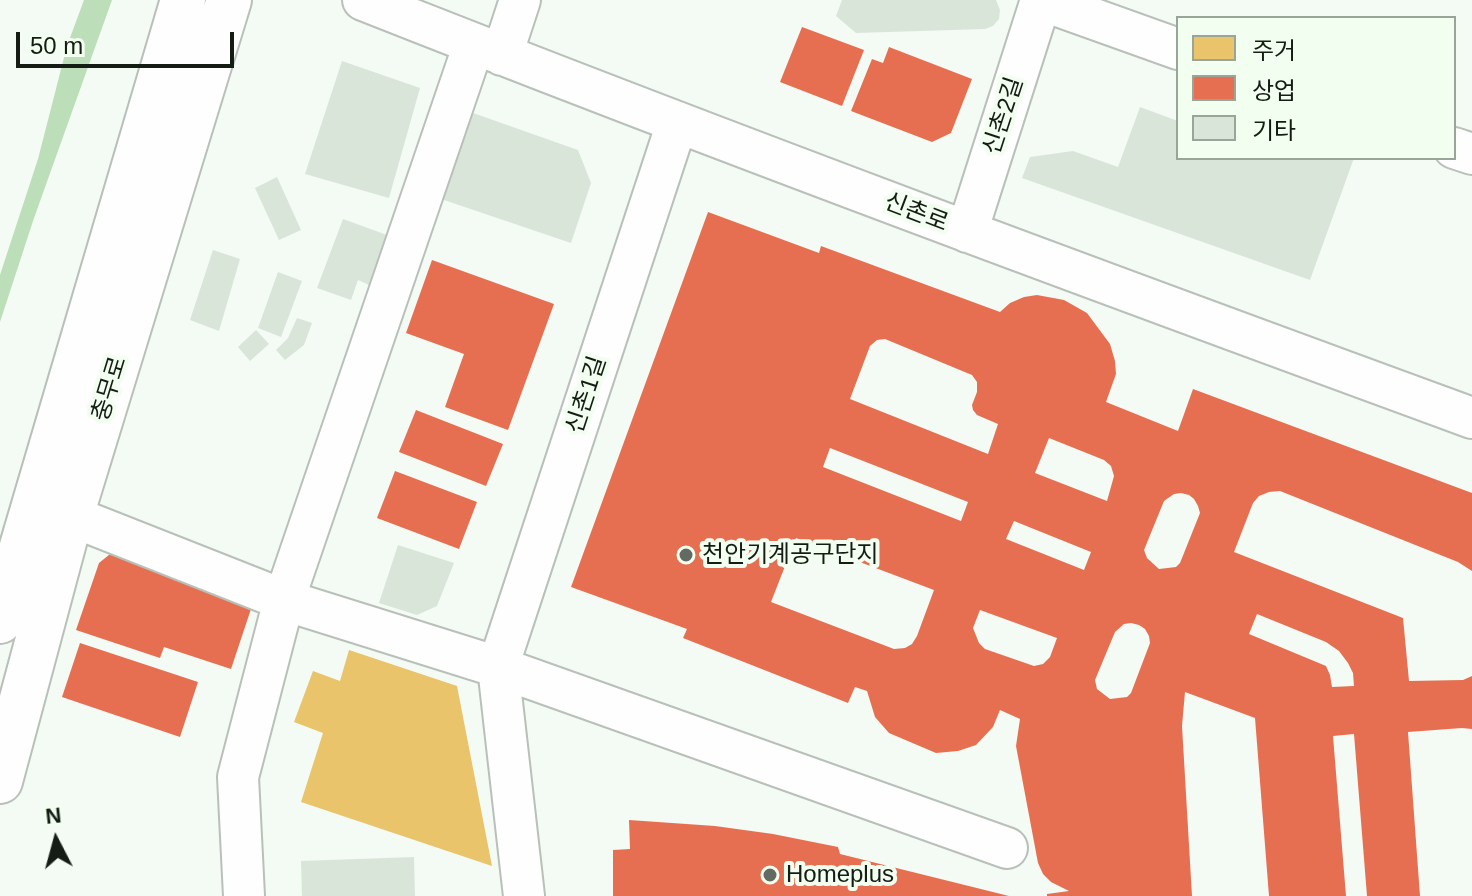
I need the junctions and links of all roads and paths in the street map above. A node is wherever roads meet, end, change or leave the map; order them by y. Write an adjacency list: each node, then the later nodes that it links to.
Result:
1 (183, 0): 9 (main road, 충무로)
2 (229, 0): 12 (main road, 충무로)
3 (363, 0): 7 (street, 신촌로)
4 (520, 0): 7 (street)
5 (1041, 0): 6 (street); 10 (street, 신촌2길)
6 (1176, 48)
7 (488, 49): 8 (street, 신촌로); 14 (street)
8 (677, 123): 10 (street, 신촌로); 16 (street, 신촌1길)
9 (121, 210): 13 (street); 15 (main road, 충무로)
10 (967, 232): 11 (street, 신촌로)
11 (1472, 418)
12 (71, 516): 14 (street); 17 (main road, 충무로)
13 (0, 546)
14 (284, 600): 16 (street); 19 (street)
15 (0, 621)
16 (498, 667): 18 (street); 20 (street, 신촌1길)
17 (0, 781)
18 (1007, 848)
19 (244, 896)
20 (524, 896)

